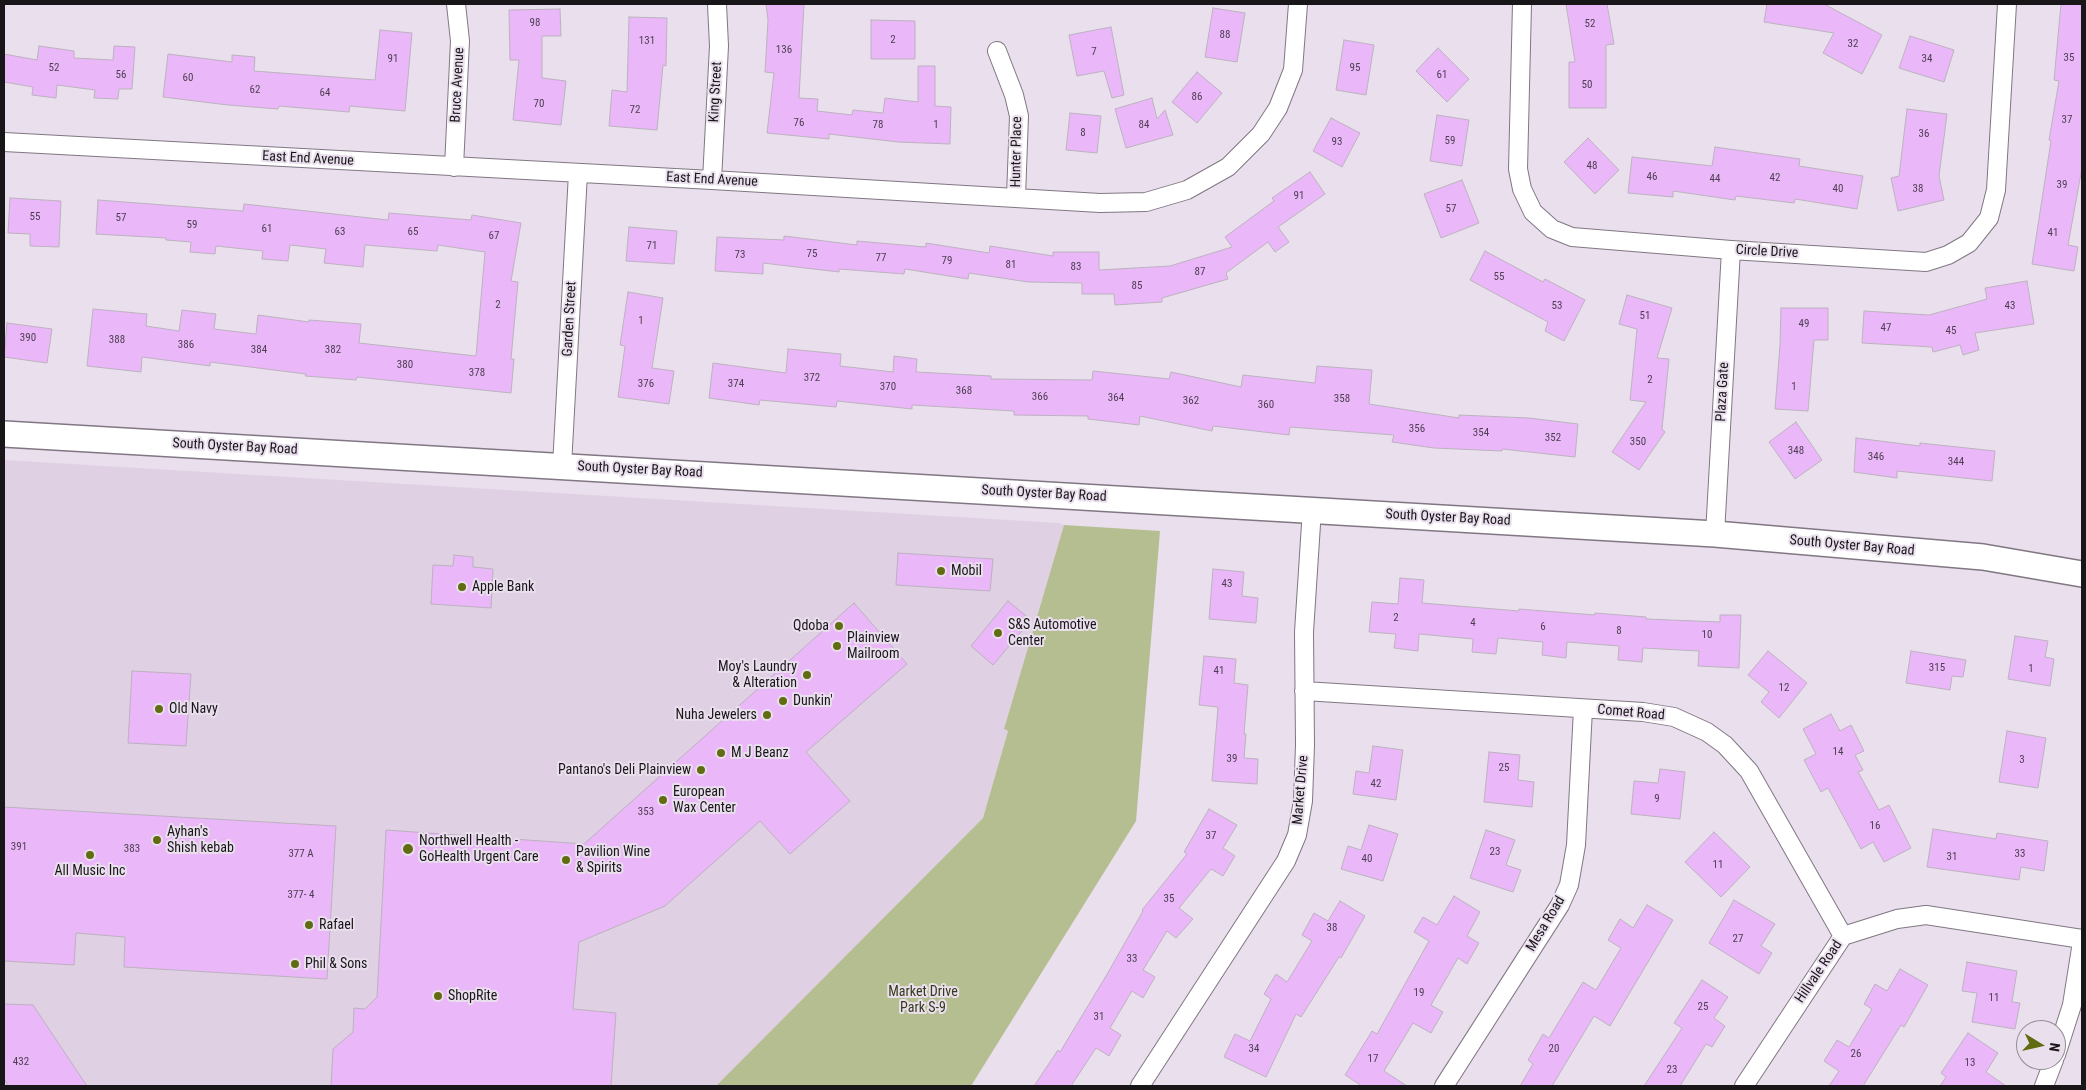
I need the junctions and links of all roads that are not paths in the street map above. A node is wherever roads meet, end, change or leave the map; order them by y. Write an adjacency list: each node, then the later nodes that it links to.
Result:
1 (456, 4): 8 (street, Bruce Avenue)
2 (717, 4): 10 (street, King Street)
3 (1298, 4): 11 (street, East End Avenue)
4 (1522, 4): 12 (street, Circle Drive)
5 (2007, 4): 12 (street, Circle Drive)
6 (997, 51): 11 (street, Hunter Place)
7 (4, 142): 8 (street, East End Avenue)
8 (454, 166): 9 (street, East End Avenue)
9 (578, 173): 10 (street, East End Avenue); 14 (street, Garden Street)
10 (712, 180): 11 (street, East End Avenue)
11 (1016, 197)
12 (1731, 250): 16 (street, Plaza Gate)
13 (4, 434): 14 (main road, South Oyster Bay Road)
14 (562, 466): 15 (main road, South Oyster Bay Road)
15 (1312, 510): 16 (main road, South Oyster Bay Road); 18 (street, Market Drive)
16 (1715, 534): 17 (main road, South Oyster Bay Road)
17 (2082, 574)
18 (1304, 691): 19 (street, Comet Road); 24 (street, Market Drive)
19 (1583, 709): 20 (street, Comet Road); 25 (street, Mesa Road)
20 (1844, 936): 21 (street, Hillvale Road); 26 (street, Hillvale Road)
21 (2082, 941): 22 (street)
22 (2066, 1024)
23 (2050, 1070): 27 (street)
24 (1140, 1086)
25 (1444, 1086)
26 (1744, 1086)
27 (2044, 1086)

